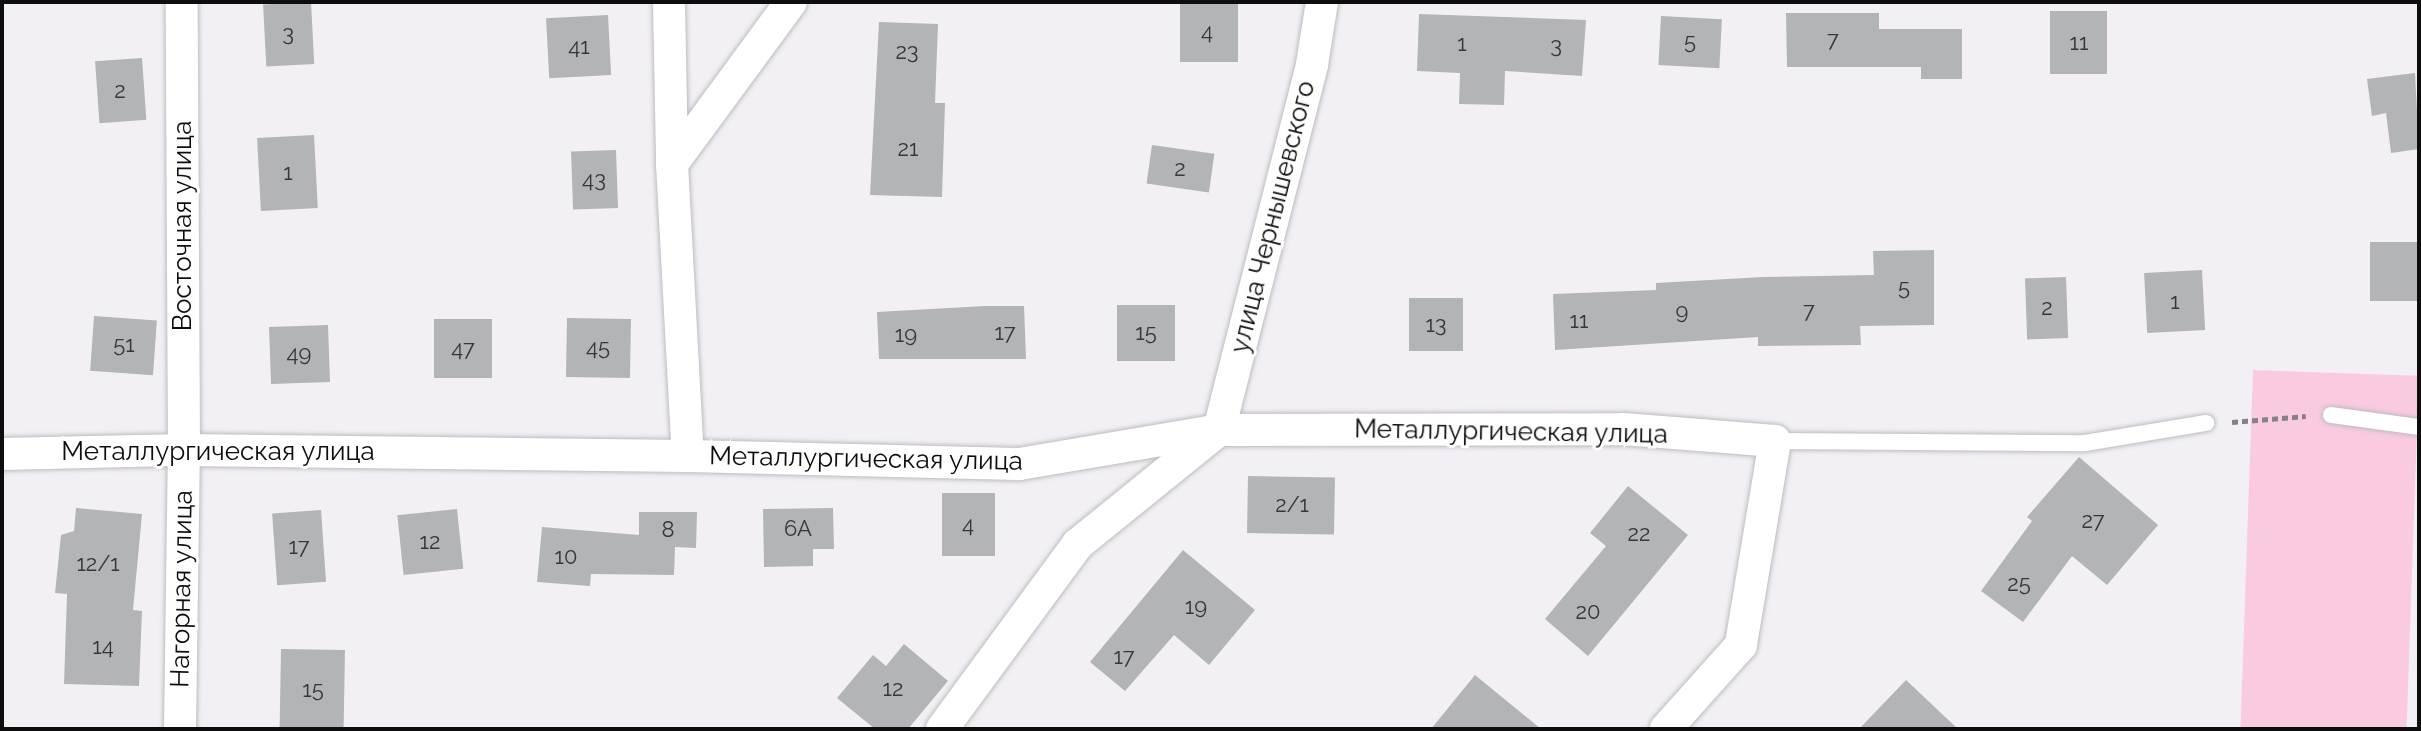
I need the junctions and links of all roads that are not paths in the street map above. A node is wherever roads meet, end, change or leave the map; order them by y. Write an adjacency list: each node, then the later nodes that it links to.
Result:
1 (182, 2): 11 (street, Восточная улица)
2 (669, 2): 5 (street)
3 (791, 2): 5 (street)
4 (1322, 2): 9 (street, улица Чернышевского)
5 (672, 164): 13 (street)
6 (2331, 415): 8 (lane)
7 (2206, 423): 10 (lane)
8 (2419, 427)
9 (1219, 430): 10 (street, Металлургическая улица); 13 (street, Металлургическая улица); 15 (street)
10 (1775, 441): 16 (street)
11 (184, 450): 12 (street, Металлургическая улица); 13 (street, Металлургическая улица); 14 (street, Нагорная улица)
12 (2, 454)
13 (688, 456)
14 (180, 729)
15 (942, 729)
16 (1666, 729)

